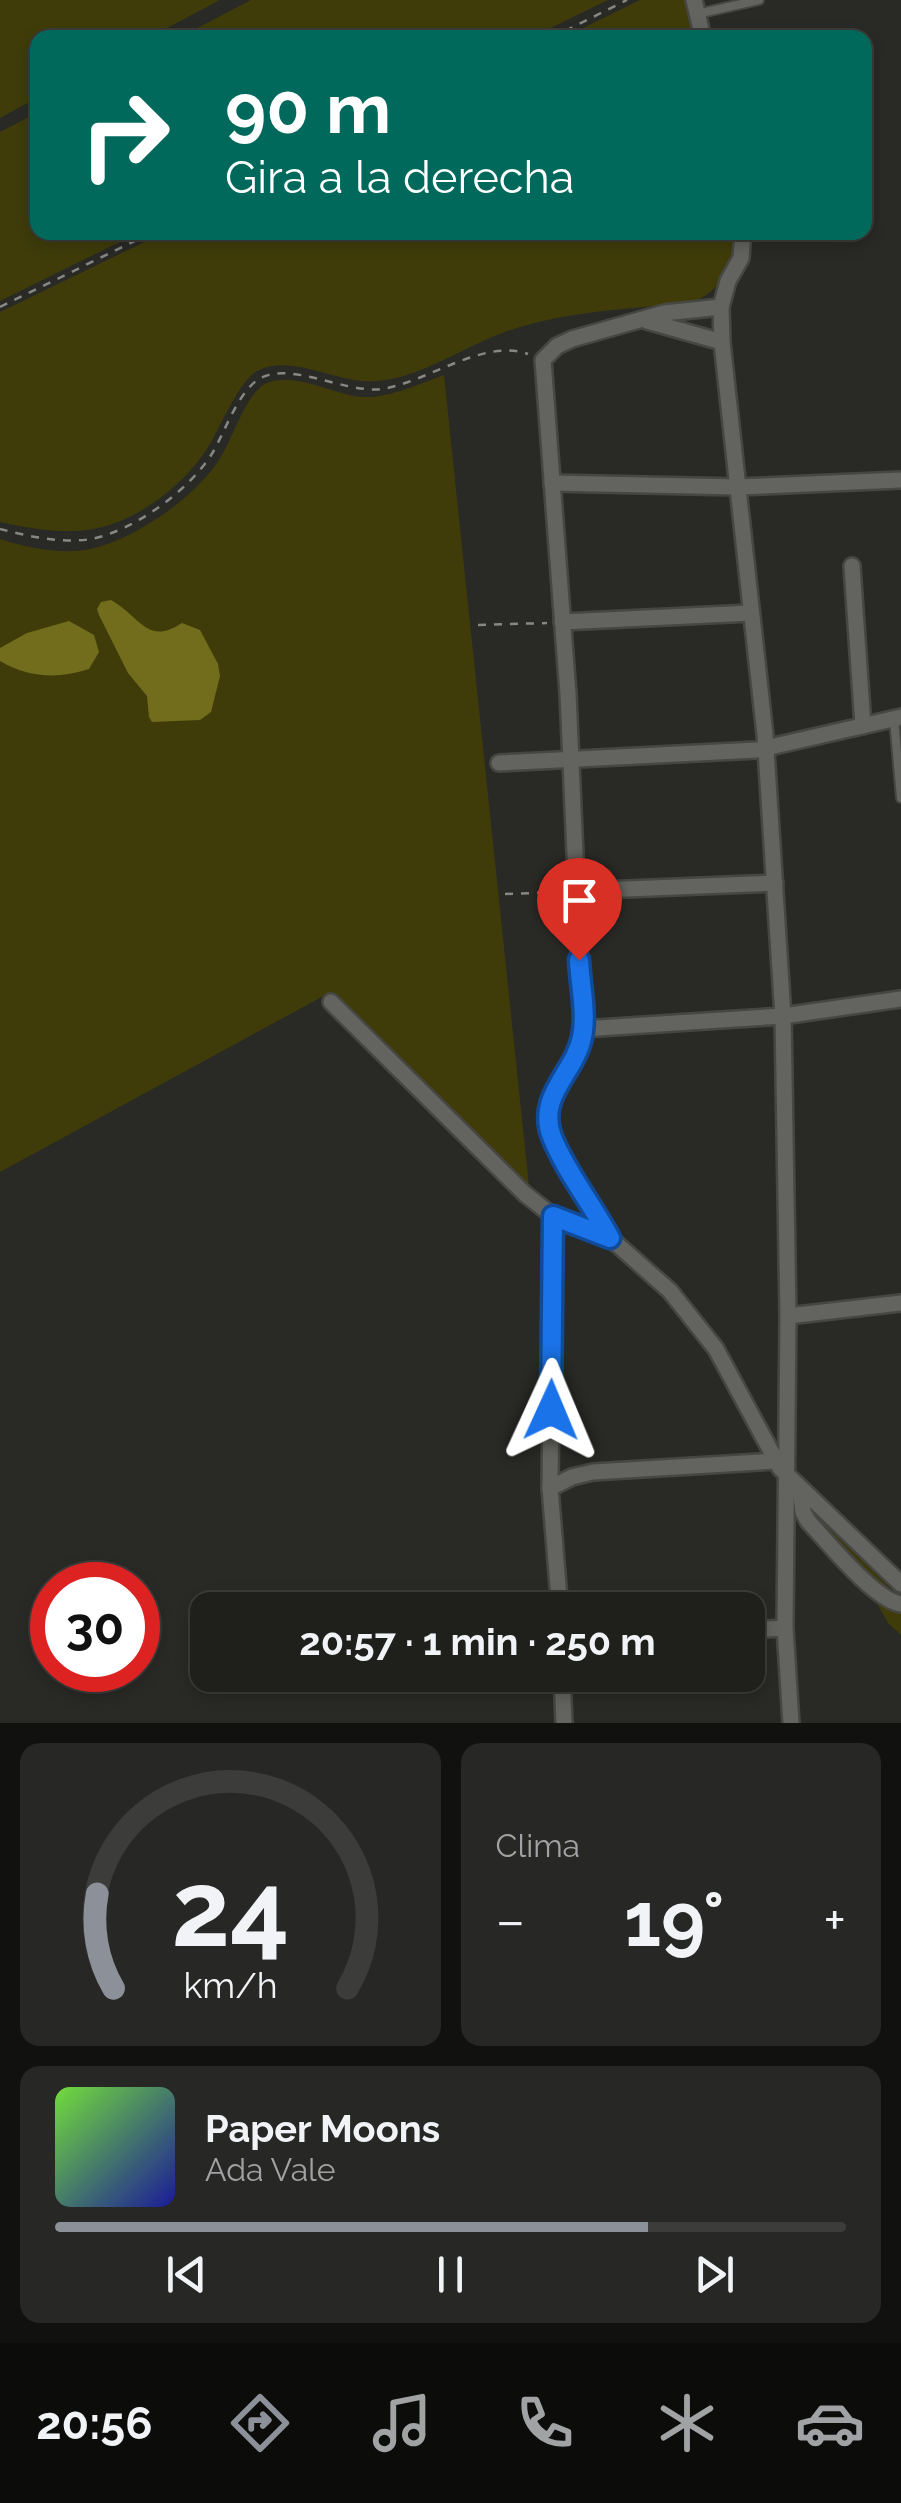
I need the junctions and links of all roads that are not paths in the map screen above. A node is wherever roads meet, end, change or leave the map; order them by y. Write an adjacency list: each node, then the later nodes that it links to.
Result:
1 (759, 0): 2 (lane)
2 (696, 7)
3 (743, 240): 4 (street)
4 (721, 306): 5 (street); 6 (street)
5 (648, 321): 6 (street); 8 (street)
6 (722, 342): 9 (street)
7 (901, 480): 9 (street)
8 (552, 484): 9 (street); 12 (street)
9 (739, 487): 11 (street)
10 (852, 566): 14 (street)
11 (750, 614): 12 (street); 15 (street)
12 (562, 622): 16 (street)
13 (898, 718): 14 (street); 18 (lane)
14 (863, 726): 15 (street)
15 (766, 748): 16 (street); 19 (street)
16 (571, 759): 17 (street); 20 (street)
17 (499, 763)
18 (901, 798)
19 (775, 883): 20 (street); 23 (street)
20 (576, 891): 24 (street)
21 (901, 999): 23 (street)
22 (331, 1002): 25 (street)
23 (784, 1016): 24 (street); 28 (street)
24 (582, 1028): 26 (street)
25 (553, 1216): 26 (street); 30 (street)
26 (610, 1238): 29 (street)
27 (901, 1303): 28 (street)
28 (788, 1316): 29 (street)
29 (780, 1467): 30 (street); 31 (street); 35 (street)
30 (550, 1488): 33 (street)
31 (800, 1489): 32 (street); 34 (street)
32 (901, 1584)
33 (559, 1592)
34 (898, 1607)
35 (785, 1628): 36 (street); 39 (street)
36 (765, 1629)
37 (563, 1692): 38 (street)
38 (564, 1723)
39 (791, 1723)

